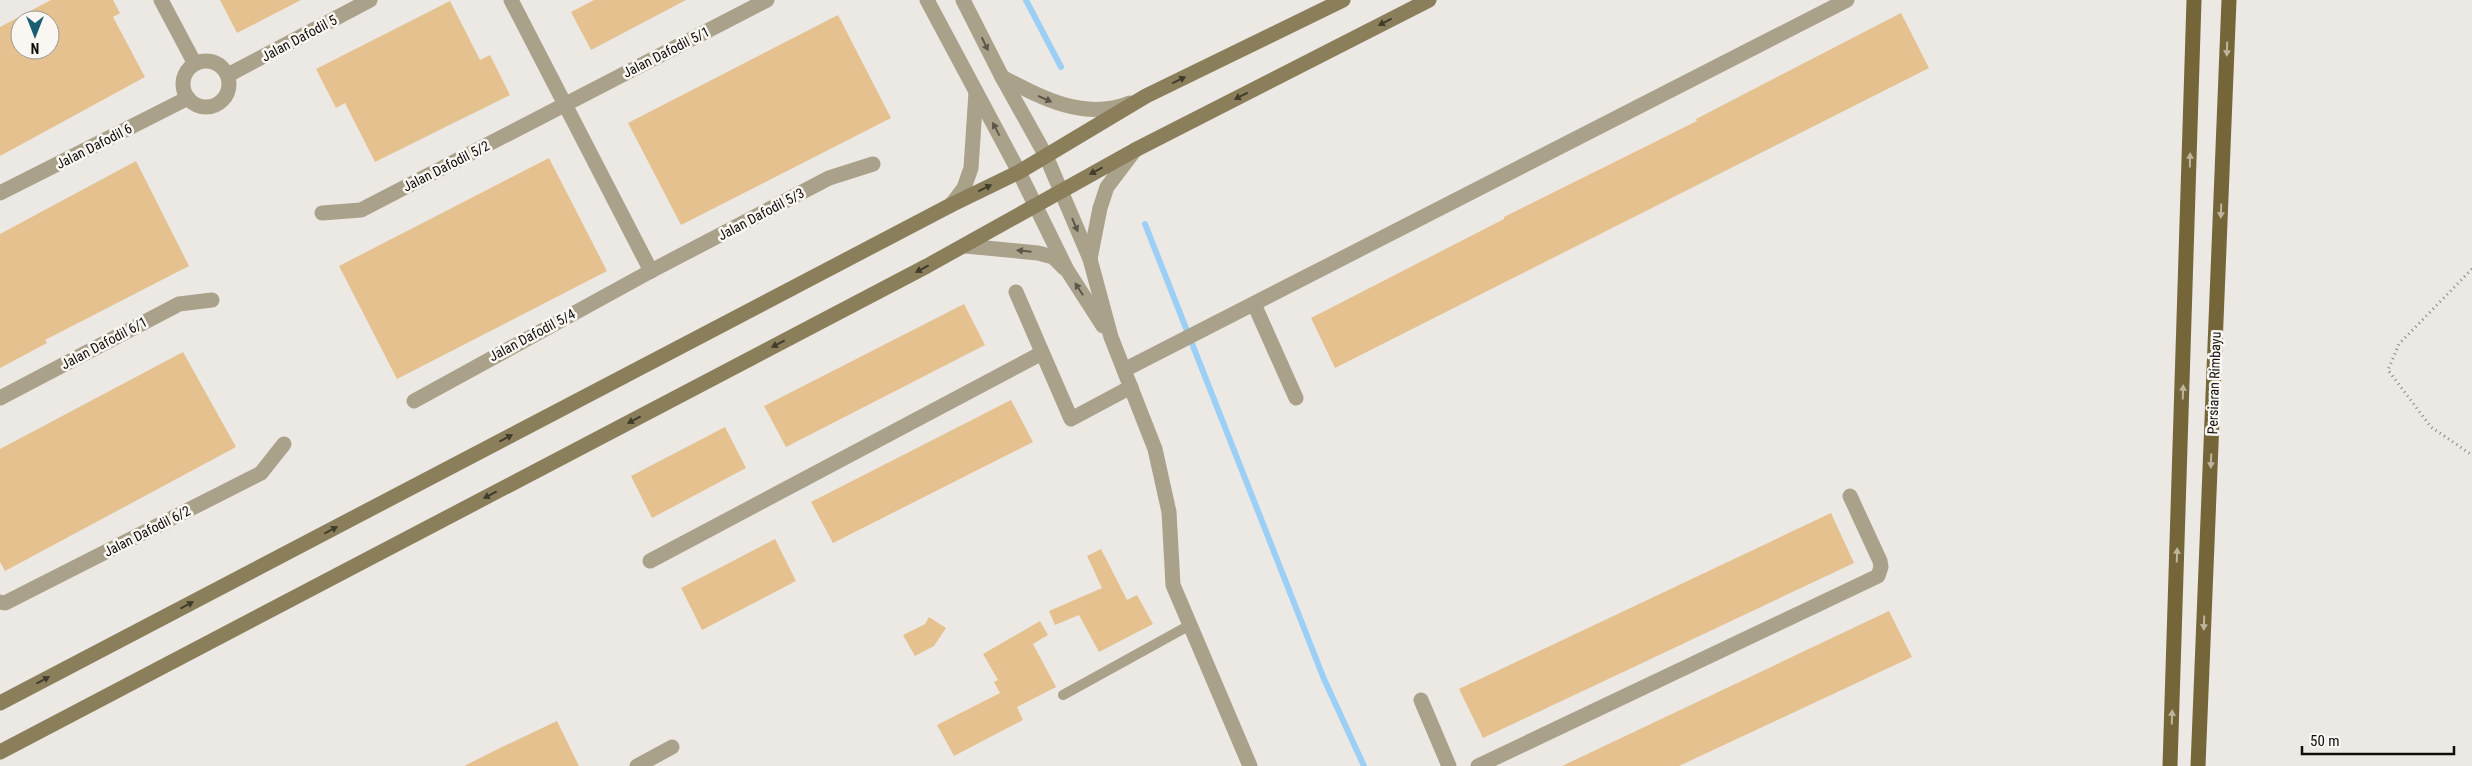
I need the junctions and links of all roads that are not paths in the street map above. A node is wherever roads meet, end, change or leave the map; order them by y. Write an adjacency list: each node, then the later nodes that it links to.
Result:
1 (161, 0): 12 (street)
2 (370, 0): 13 (street, Jalan Dafodil 5)
3 (511, 0): 18 (street)
4 (767, 0): 18 (street, Jalan Dafodil 5/1)
5 (927, 0): 15 (street)
6 (963, 0): 14 (street, one-way to 14)
7 (1343, 0): 16 (street, one-way to 7)
8 (1429, 0): 19 (street, one-way to 19)
9 (1847, 0): 34 (street)
10 (2194, 0): 56 (main road, one-way to 10)
11 (2229, 0): 57 (main road, Persiaran Rimbayu, one-way to 57)
12 (195, 64): 13 (street); 17 (street)
13 (228, 75): 17 (street)
14 (1002, 77): 16 (street, one-way to 16); 20 (street)
15 (976, 92): 22 (street, one-way to 15); 25 (street)
16 (1146, 96): 20 (street)
17 (188, 98): 24 (street, Jalan Dafodil 6)
18 (566, 104): 27 (street, Jalan Dafodil 5/2); 31 (street)
19 (1135, 150): 23 (street, one-way to 23); 29 (street)
20 (1046, 156): 22 (street); 23 (street)
21 (873, 164): 31 (street, Jalan Dafodil 5/3)
22 (1019, 172): 25 (street, one-way to 22); 26 (street)
23 (1060, 190): 26 (street); 29 (street, one-way to 29)
24 (0, 193)
25 (951, 205): 49 (street, one-way to 25)
26 (1036, 205): 28 (street); 30 (street)
27 (322, 213)
28 (965, 246): 30 (street, one-way to 28); 51 (street, one-way to 51)
29 (1090, 259): 35 (street)
30 (1067, 270): 35 (street, one-way to 30)
31 (651, 271): 41 (street, Jalan Dafodil 5/4)
32 (1016, 292): 36 (street)
33 (212, 300): 39 (street, Jalan Dafodil 6/1)
34 (1254, 304): 37 (street); 40 (street)
35 (1110, 337): 37 (street)
36 (1042, 353): 38 (street); 44 (street)
37 (1124, 370): 38 (street)
38 (1131, 387): 46 (street)
39 (0, 398)
40 (1296, 398)
41 (414, 400)
42 (284, 444): 45 (street, Jalan Dafodil 6/2)
43 (1850, 496): 55 (street)
44 (650, 561)
45 (0, 602)
46 (1190, 625): 47 (lane); 53 (street)
47 (1063, 695)
48 (1421, 700): 54 (street)
49 (0, 703)
50 (672, 748): 52 (street)
51 (0, 752)
52 (637, 766)
53 (1250, 766)
54 (1448, 766)
55 (1478, 766)
56 (2170, 766)
57 (2198, 766)

